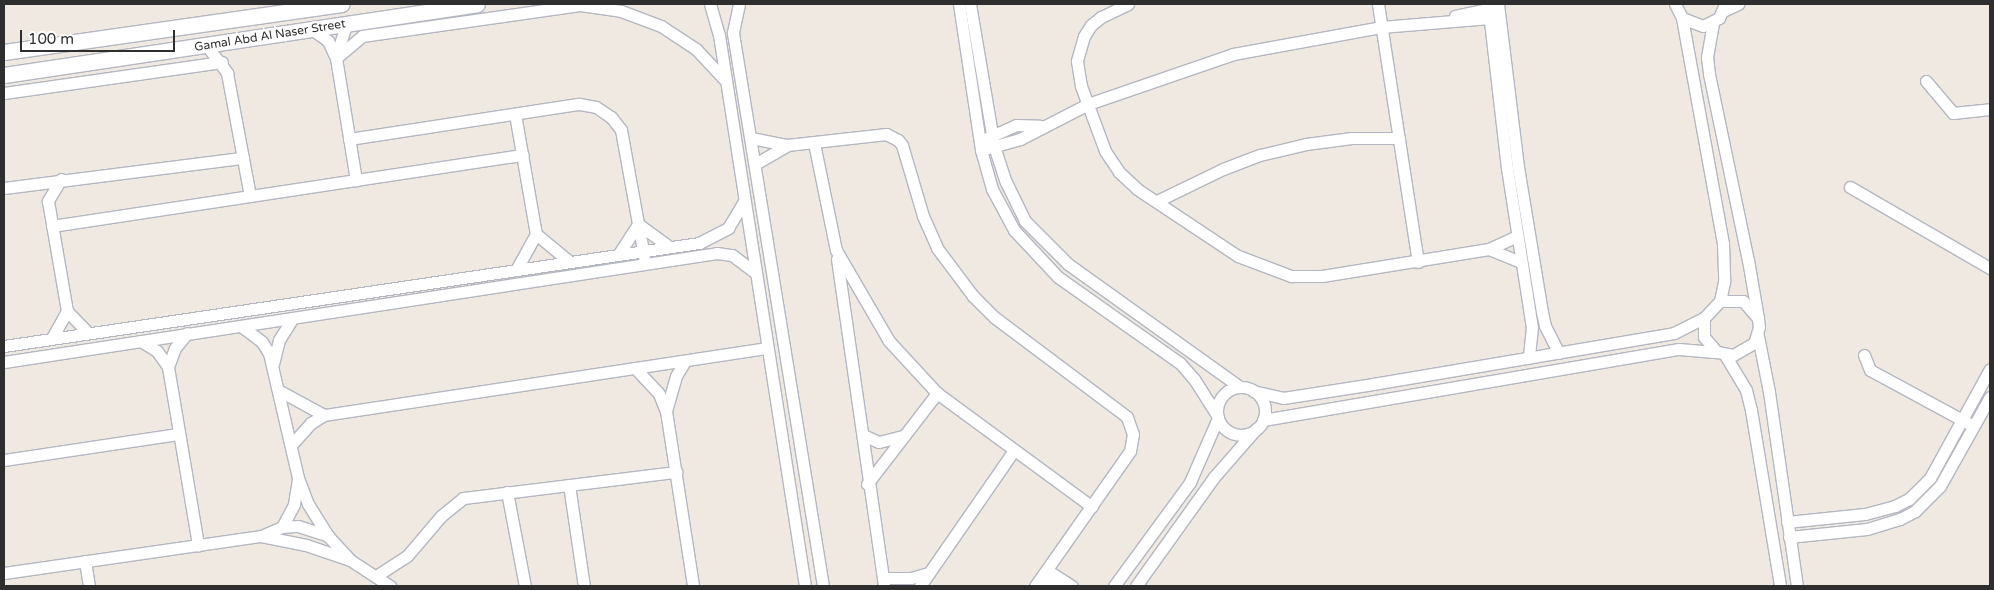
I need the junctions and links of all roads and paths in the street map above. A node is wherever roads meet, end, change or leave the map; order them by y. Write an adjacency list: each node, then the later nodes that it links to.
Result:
1 (342, 4): 24 (main road, Gamal Abd Al Naser Street)
2 (477, 4): 12 (main road, Gamal Abd Al Naser Street)
3 (710, 4): 22 (street)
4 (739, 4): 21 (street)
5 (959, 4): 40 (street)
6 (970, 4): 16 (street)
7 (976, 4): 16 (street)
8 (1128, 4): 31 (street)
9 (1378, 4): 19 (street)
10 (1676, 4): 15 (street)
11 (1738, 4): 13 (street)
12 (453, 6): 18 (main road, Gamal Abd Al Naser Street)
13 (1724, 8): 17 (street)
14 (1491, 9): 19 (street); 56 (street); 71 (street)
15 (1682, 18): 17 (street); 69 (street)
16 (971, 22): 37 (street)
17 (1714, 22): 75 (street)
18 (346, 25): 20 (main road, Gamal Abd Al Naser Street); 25 (street)
19 (1382, 27): 31 (street); 35 (street)
20 (313, 30): 23 (main road, Gamal Abd Al Naser Street); 25 (street)
21 (733, 33): 22 (street); 34 (street)
22 (719, 35): 28 (street)
23 (207, 46): 26 (street); 27 (main road, Gamal Abd Al Naser Street)
24 (4, 52)
25 (336, 58): 28 (street); 36 (street)
26 (222, 62): 30 (street); 42 (street)
27 (4, 75)
28 (725, 80): 51 (street)
29 (1926, 81): 32 (street)
30 (4, 93)
31 (1088, 104): 37 (street); 52 (street)
32 (1990, 109)
33 (516, 114): 36 (street); 41 (street); 53 (street)
34 (751, 138): 39 (street); 43 (street)
35 (1399, 138): 52 (street); 63 (street)
36 (350, 139): 45 (street)
37 (993, 141): 40 (street); 96 (street)
38 (814, 143): 39 (street); 59 (street); 120 (street)
39 (787, 145): 43 (street)
40 (980, 146): 105 (street)
41 (522, 156): 45 (street); 55 (street)
42 (243, 158): 44 (street); 49 (street)
43 (755, 164): 97 (street)
44 (61, 180): 46 (street); 50 (street)
45 (356, 180): 49 (street)
46 (27, 184): 48 (street); 50 (street)
47 (1850, 187): 66 (street)
48 (4, 188)
49 (250, 196): 54 (street)
50 (48, 201): 54 (street)
51 (744, 201): 57 (street); 68 (street)
52 (1157, 201): 63 (street)
53 (638, 224): 57 (street); 60 (street); 61 (street)
54 (52, 226): 70 (street)
55 (536, 234): 62 (street); 67 (street)
56 (1517, 236): 58 (street); 64 (street)
57 (670, 247): 60 (street)
58 (1489, 249): 63 (street); 64 (street)
59 (836, 250): 101 (street); 111 (street)
60 (643, 251): 61 (street); 65 (street)
61 (618, 255): 62 (street)
62 (570, 262): 67 (street)
63 (1418, 262)
64 (1521, 262): 72 (street)
65 (646, 264): 68 (street); 73 (street)
66 (1990, 268)
67 (516, 270): 77 (street)
68 (756, 273): 84 (street)
69 (1720, 301): 74 (street); 75 (street)
70 (67, 311): 77 (street); 81 (street)
71 (1542, 312): 72 (street); 86 (street)
72 (1530, 314): 89 (street)
73 (293, 318): 76 (street); 92 (street)
74 (1704, 318): 86 (street); 87 (street)
75 (1758, 318): 80 (street)
76 (242, 326): 78 (street); 92 (street)
77 (88, 333): 79 (street)
78 (187, 333): 82 (street); 93 (street)
79 (67, 336): 81 (street); 85 (street)
80 (1758, 336): 87 (street); 122 (street)
81 (52, 338): 83 (street)
82 (141, 341): 85 (street); 93 (street)
83 (4, 346)
84 (767, 348): 90 (street); 99 (street)
85 (69, 351): 91 (street)
86 (1559, 353): 89 (street)
87 (1721, 353): 107 (street); 148 (street)
88 (1864, 355): 106 (street)
89 (1529, 358): 100 (street)
90 (685, 361): 94 (street); 103 (street)
91 (4, 362)
92 (273, 366): 98 (street)
93 (168, 367): 109 (street)
94 (635, 368): 103 (street); 104 (street)
95 (1990, 369): 106 (street)
96 (1240, 387): 100 (street); 105 (street)
97 (792, 389): 99 (street); 142 (street)
98 (278, 390): 104 (street); 112 (street)
99 (774, 391): 141 (street)
100 (1253, 391): 107 (street)
101 (937, 393): 110 (street); 113 (street)
102 (1990, 397): 108 (street)
103 (666, 411): 115 (street)
104 (324, 415): 112 (street)
105 (1218, 417): 107 (street); 146 (street)
106 (1963, 419): 108 (street); 121 (street)
107 (1259, 425): 147 (street)
108 (1974, 426): 124 (street)
109 (179, 434): 114 (street); 128 (street)
110 (904, 435): 111 (street); 117 (street)
111 (862, 436): 117 (street)
112 (291, 445): 116 (street)
113 (1014, 450): 120 (street); 132 (street)
114 (4, 460)
115 (676, 472): 118 (street); 140 (street)
116 (298, 478): 123 (street); 126 (street)
117 (868, 484): 135 (street)
118 (569, 485): 119 (street); 139 (street)
119 (507, 492): 133 (street); 138 (street)
120 (1092, 507): 134 (street)
121 (1865, 514): 122 (street); 124 (street)
122 (1787, 522): 127 (street)
123 (282, 527): 125 (street); 126 (street)
124 (1867, 529): 127 (street)
125 (260, 536): 128 (street); 129 (street)
126 (328, 536): 129 (street)
127 (1789, 537): 149 (street)
128 (198, 545): 130 (street)
129 (350, 560): 133 (street)
130 (85, 561): 131 (street); 136 (street)
131 (4, 573)
132 (929, 573): 135 (street); 143 (street)
133 (376, 576): 137 (street)
134 (1041, 578): 144 (street); 145 (street)
135 (884, 582)
136 (89, 586)
137 (390, 586)
138 (525, 586)
139 (584, 586)
140 (693, 586)
141 (805, 586)
142 (823, 586)
143 (920, 586)
144 (1055, 586)
145 (1072, 586)
146 (1114, 586)
147 (1136, 586)
148 (1780, 586)
149 (1797, 586)

